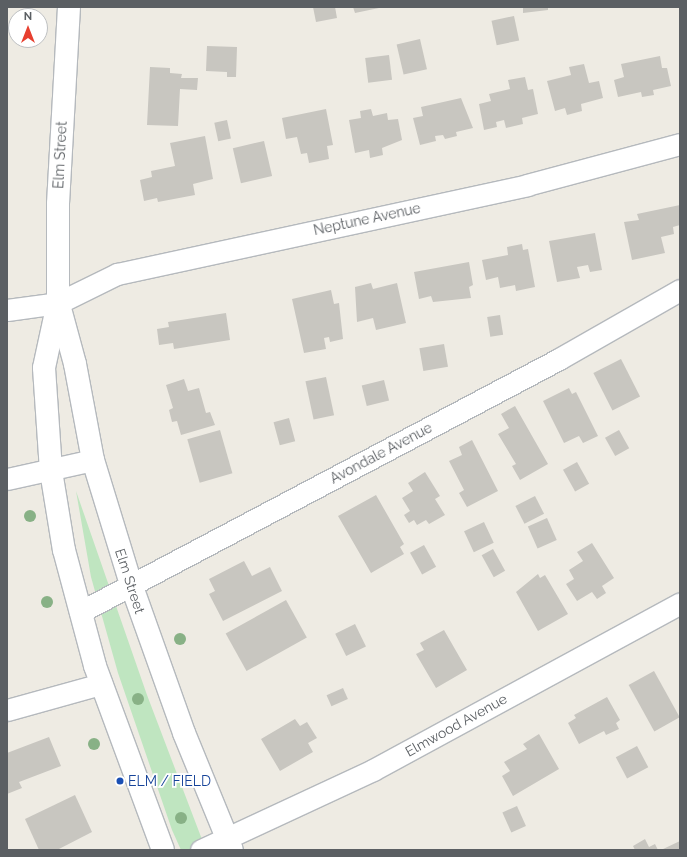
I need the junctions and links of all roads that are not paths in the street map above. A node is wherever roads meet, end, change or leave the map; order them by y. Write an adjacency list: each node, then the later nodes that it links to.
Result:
1 (69, 7): 4 (main road, Elm Street)
2 (680, 144): 4 (street, Neptune Avenue)
3 (680, 290): 9 (street, Avondale Avenue)
4 (58, 303): 5 (street, Neptune Avenue); 6 (main road, Elm Street); 7 (main road, Elm Street)
5 (7, 310)
6 (93, 460): 7 (street); 9 (main road, Elm Street)
7 (51, 471): 8 (street); 11 (main road, Elm Street)
8 (7, 479)
9 (131, 584): 11 (street, Avondale Avenue); 14 (main road, Elm Street)
10 (680, 603): 14 (street, Elmwood Avenue)
11 (80, 612): 12 (main road, Elm Street)
12 (101, 684): 13 (street); 15 (main road, Elm Street)
13 (7, 710)
14 (229, 844): 16 (street, Elmwood Avenue)
15 (163, 850)
16 (201, 850)

